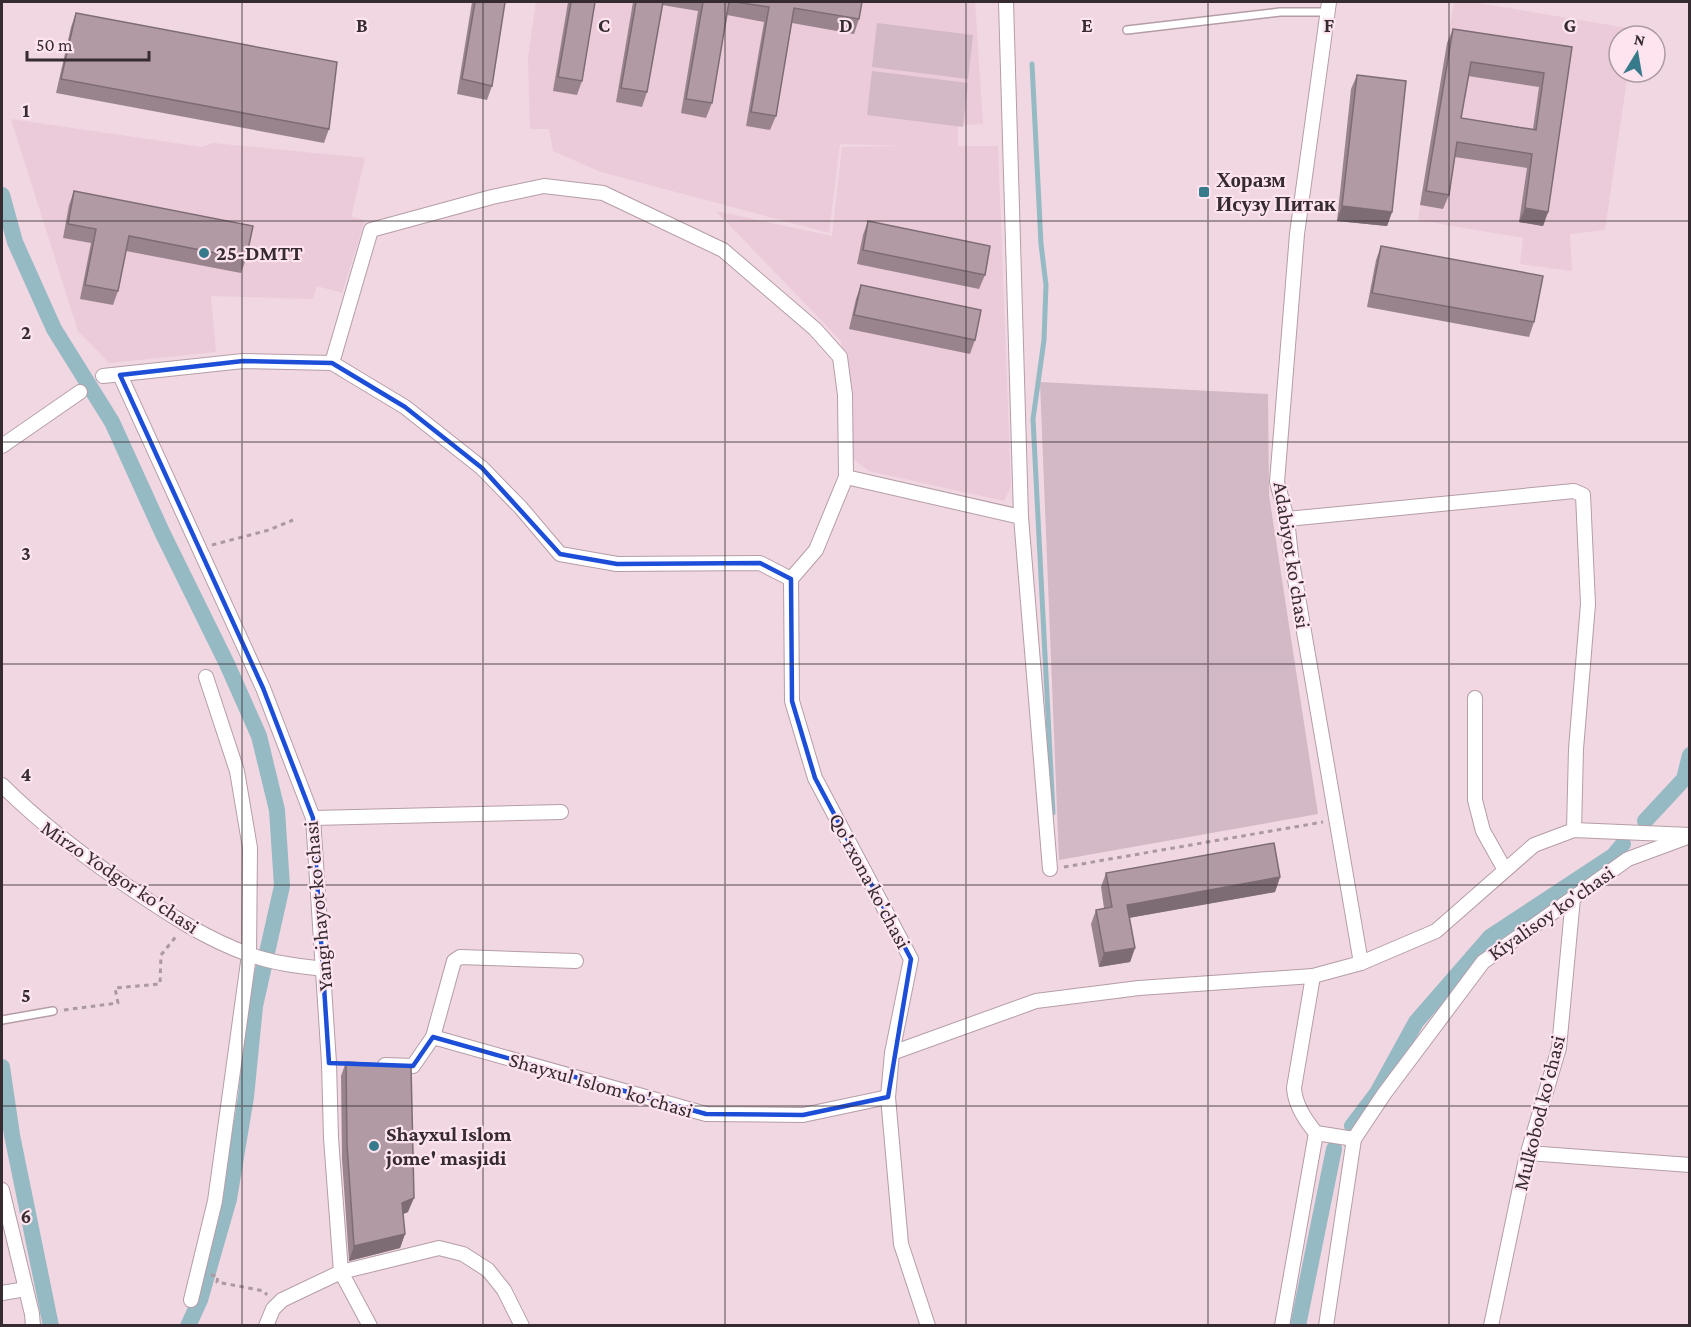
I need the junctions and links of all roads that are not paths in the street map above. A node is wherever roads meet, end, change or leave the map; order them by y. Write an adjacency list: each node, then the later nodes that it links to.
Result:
1 (1006, 2): 10 (street)
2 (1328, 7): 3 (lane); 11 (street, Adabiyot ko'chasi)
3 (1126, 30)
4 (332, 363): 5 (street); 9 (street); 12 (street)
5 (120, 375): 6 (street); 17 (street, Yangi hayot ko'chasi)
6 (103, 376)
7 (80, 392): 8 (street)
8 (2, 446)
9 (846, 477): 10 (street); 12 (street)
10 (1021, 517): 20 (street)
11 (1287, 519): 18 (street); 25 (street, Adabiyot ko'chasi)
12 (791, 579): 31 (street, Qo'rxona ko'chasi)
13 (206, 677): 23 (street)
14 (1475, 698): 21 (street)
15 (2, 785): 23 (street, Mirzo Yodgor ko'chasi)
16 (561, 812): 17 (street)
17 (313, 818): 26 (street, Yangi hayot ko'chasi)
18 (1574, 830): 19 (street); 21 (street)
19 (1689, 836): 22 (street, Kiyalisoy ko'chasi)
20 (1050, 869)
21 (1504, 870): 25 (street)
22 (1573, 898): 35 (street, Kiyalisoy ko'chasi); 36 (street, Mulkobod ko'chasi)
23 (249, 955): 26 (street, Mirzo Yodgor ko'chasi); 42 (street)
24 (576, 961): 30 (street)
25 (1361, 963): 27 (street)
26 (324, 969): 39 (street, Yangi hayot ko'chasi)
27 (1313, 976): 31 (street); 34 (street)
28 (53, 1011): 29 (lane)
29 (3, 1020)
30 (433, 1037): 32 (street); 33 (street, Shayxul Islom ko'chasi)
31 (892, 1053): 33 (street, Qo'rxona ko'chasi)
32 (377, 1064)
33 (888, 1097): 47 (street, Qo'rxona ko'chasi)
34 (1316, 1133): 35 (street); 48 (street)
35 (1354, 1139): 49 (street, Kiyalisoy ko'chasi)
36 (1528, 1153): 37 (street); 50 (street, Mulkobod ko'chasi)
37 (1689, 1165)
38 (2, 1190): 40 (street)
39 (341, 1272): 44 (street); 45 (street, Yangi hayot ko'chasi); 46 (street)
40 (26, 1288): 41 (street); 43 (street)
41 (2, 1293)
42 (191, 1299)
43 (33, 1326)
44 (266, 1326)
45 (370, 1326)
46 (522, 1326)
47 (928, 1326)
48 (1282, 1326)
49 (1326, 1326)
50 (1491, 1326)

